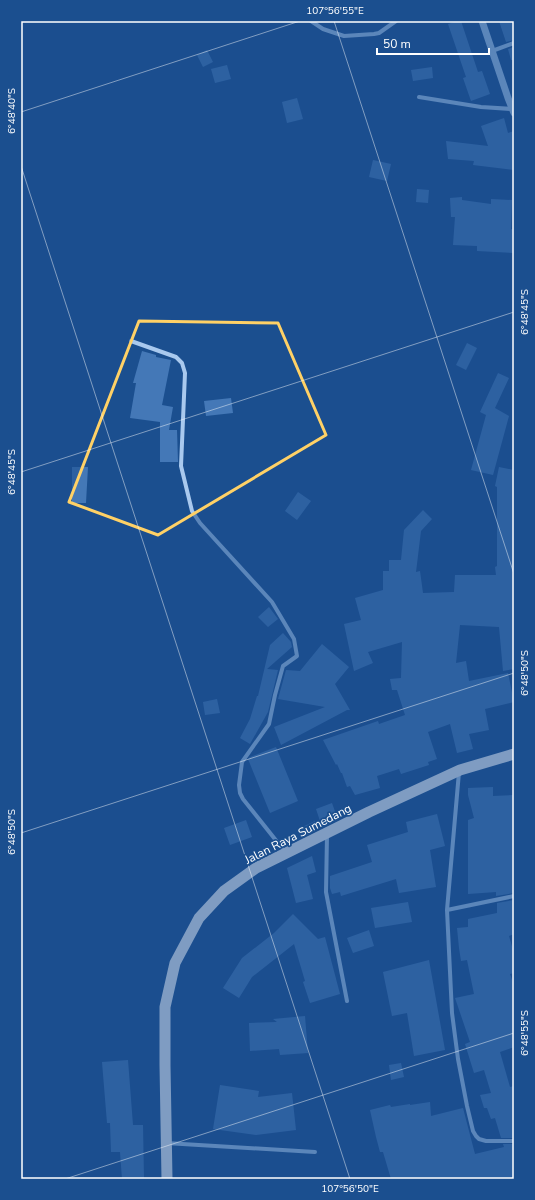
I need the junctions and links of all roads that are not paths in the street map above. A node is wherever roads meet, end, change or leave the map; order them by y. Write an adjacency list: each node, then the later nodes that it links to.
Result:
1 (311, 21): 2 (street)
2 (396, 21)
3 (482, 21): 5 (street)
4 (514, 43): 5 (street)
5 (492, 51): 7 (street)
6 (419, 97): 7 (street)
7 (513, 111)
8 (130, 341): 12 (street)
9 (514, 754): 10 (highway, Jalan Raya Sumedang)
10 (460, 770): 11 (highway, Jalan Raya Sumedang); 14 (street)
11 (327, 833): 12 (highway, Jalan Raya Sumedang); 15 (street)
12 (286, 853): 17 (highway, Jalan Raya Sumedang)
13 (514, 896): 14 (street)
14 (447, 910): 16 (street)
15 (347, 1001)
16 (514, 1141)
17 (166, 1143): 18 (street); 19 (highway, Jalan Raya Sumedang)
18 (315, 1152)
19 (167, 1179)

